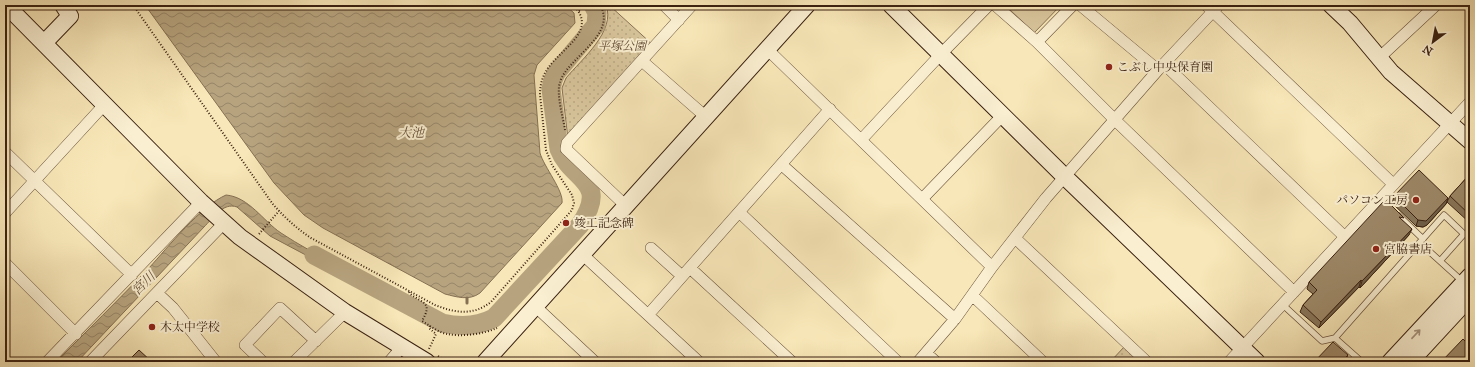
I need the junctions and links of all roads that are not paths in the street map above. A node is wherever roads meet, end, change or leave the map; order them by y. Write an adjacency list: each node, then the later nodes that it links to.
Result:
1 (6, 5): 16 (street)
2 (63, 5): 16 (street)
3 (664, 5): 14 (street)
4 (692, 5): 14 (street)
5 (807, 5): 17 (street)
6 (891, 5): 18 (street)
7 (988, 5): 18 (street)
8 (994, 5): 15 (street)
9 (1073, 5): 15 (street)
10 (1080, 5): 21 (street)
11 (1331, 5): 19 (street)
12 (1436, 5): 19 (street)
13 (1213, 7): 21 (street); 35 (street)
14 (679, 20): 20 (street)
15 (1037, 42): 27 (street)
16 (44, 43): 23 (street)
17 (767, 49): 24 (street); 25 (street)
18 (941, 54): 26 (street); 29 (street)
19 (1379, 58): 28 (street)
20 (642, 61): 25 (street); 38 (street)
21 (1161, 67): 27 (street); 43 (street)
22 (1470, 102): 28 (street)
23 (104, 105): 34 (street); 37 (street)
24 (830, 109): 29 (street); 32 (street)
25 (706, 116): 38 (street)
26 (1003, 116): 33 (street); 36 (street)
27 (1115, 120): 33 (street); 55 (street)
28 (1450, 123): 30 (street); 35 (street)
29 (862, 140): 36 (street)
30 (1470, 141)
31 (5, 152): 34 (street)
32 (782, 165): 39 (street); 62 (street)
33 (1065, 177): 44 (street); 67 (street)
34 (35, 180): 40 (street); 52 (street)
35 (1393, 184): 43 (street)
36 (922, 199): 50 (street)
37 (203, 204): 42 (street); 52 (street)
38 (626, 206): 47 (street)
39 (739, 212): 51 (street); 80 (street)
40 (5, 213)
41 (1397, 213): 45 (lane)
42 (222, 221): 56 (street); 60 (street)
43 (1345, 237): 55 (street)
44 (1015, 238): 50 (street); 84 (street)
45 (1422, 241): 48 (lane); 48 (lane); 64 (lane)
46 (651, 248): 53 (street)
47 (582, 254): 59 (street); 61 (street)
48 (1440, 261): 54 (lane)
49 (5, 263): 63 (street)
50 (992, 267): 57 (street)
51 (690, 268): 53 (street); 79 (street)
52 (132, 275): 63 (street)
53 (682, 276): 61 (street)
54 (1468, 285): 88 (street, one-way to 54); 89 (street)
55 (1294, 292): 58 (street)
56 (157, 293): 71 (street); 72 (street)
57 (973, 296): 62 (street); 83 (street)
58 (1282, 304): 64 (lane); 67 (street)
59 (535, 306): 76 (street); 77 (street)
60 (344, 312): 65 (street); 66 (street)
61 (648, 315): 78 (street)
62 (956, 319): 68 (street)
63 (76, 334): 70 (street)
64 (1335, 338): 87 (lane)
65 (316, 340): 73 (street); 74 (street)
66 (402, 347): 69 (street); 75 (street)
67 (1242, 348): 85 (street); 86 (street)
68 (926, 353): 81 (street); 82 (street)
69 (428, 356)
70 (48, 362)
71 (90, 362)
72 (216, 362)
73 (263, 362)
74 (294, 362)
75 (389, 362)
76 (485, 362)
77 (595, 362)
78 (699, 362)
79 (792, 362)
80 (898, 362)
81 (918, 362)
82 (936, 362)
83 (1043, 362)
84 (1147, 362)
85 (1229, 362)
86 (1257, 362)
87 (1362, 362)
88 (1390, 362)
89 (1410, 362)

